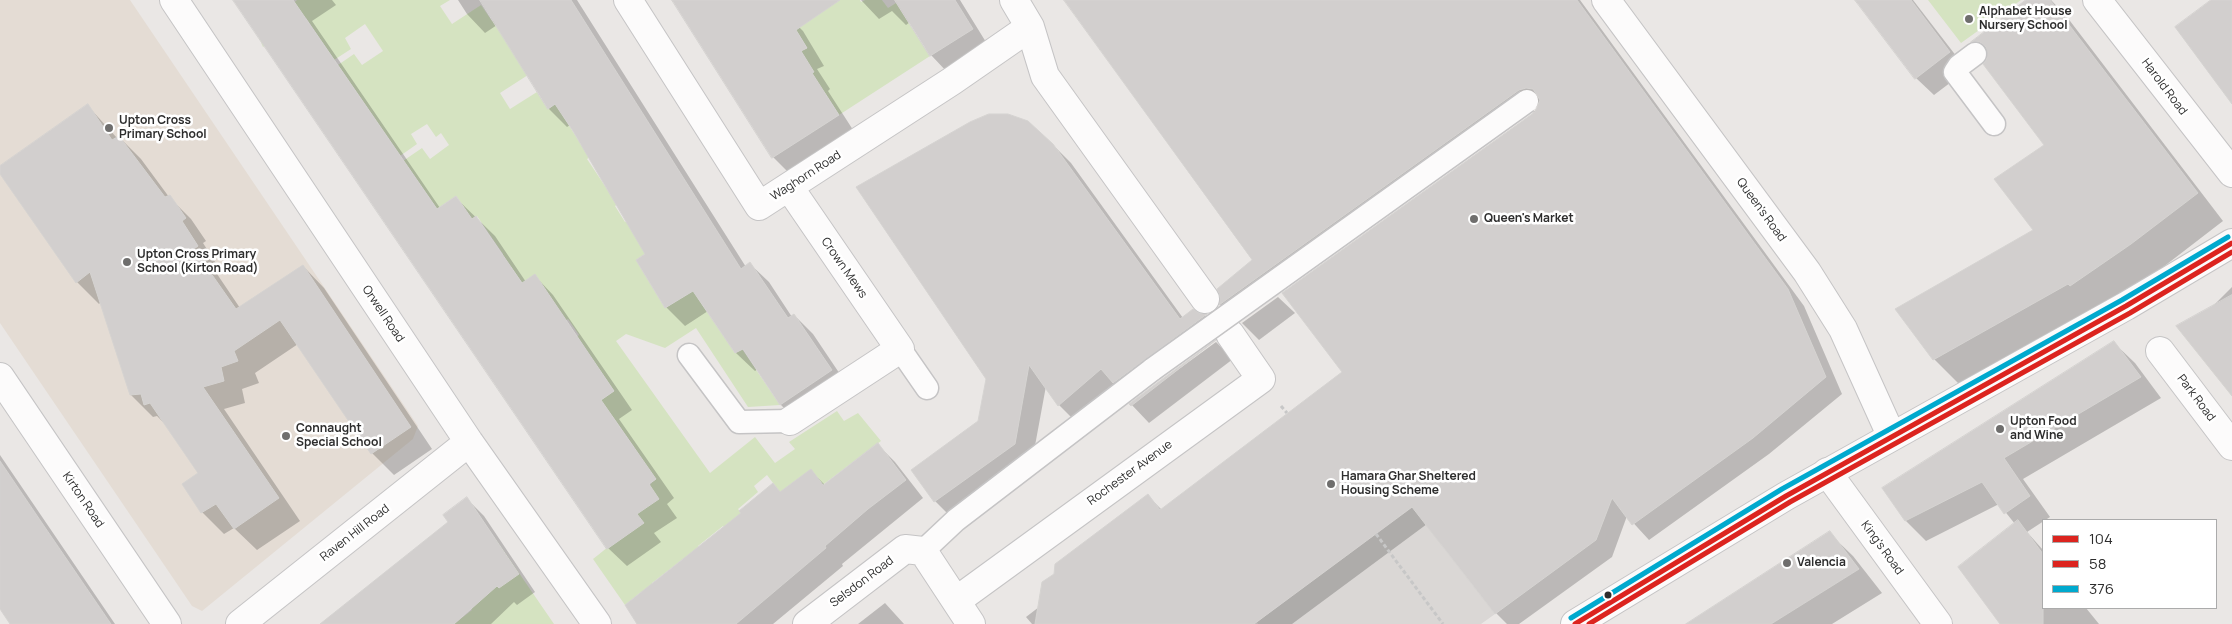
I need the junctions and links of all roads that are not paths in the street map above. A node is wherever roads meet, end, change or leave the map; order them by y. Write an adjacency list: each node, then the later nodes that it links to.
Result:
1 (174, 0): 22 (street, Orwell Road)
2 (628, 0): 11 (street, Waghorn Road)
3 (1014, 0): 6 (street)
4 (1606, 0): 21 (street, Queen's Road)
5 (2097, 0): 10 (street, Harold Road)
6 (1030, 27): 11 (street, Waghorn Road); 13 (street)
7 (1975, 54): 9 (lane)
8 (1526, 101): 25 (lane, bridge)
9 (1994, 124)
10 (2232, 174)
11 (789, 187): 15 (street, Crown Mews)
12 (2232, 243): 21 (street)
13 (1205, 299)
14 (1230, 334): 26 (street, Rochester Avenue)
15 (900, 349): 19 (lane, Crown Mews); 20 (street)
16 (2160, 351): 23 (street, Park Road)
17 (689, 356): 20 (lane)
18 (0, 377): 27 (street, Kirton Road)
19 (927, 388)
20 (790, 420)
21 (1891, 435): 24 (street)
22 (469, 442): 28 (street, Raven Hill Road); 29 (street, Orwell Road)
23 (2232, 446)
24 (1827, 472): 32 (street); 33 (street, King's Road)
25 (923, 551): 26 (street); 30 (street, Selsdon Road)
26 (956, 601): 31 (street)
27 (167, 624)
28 (240, 624)
29 (597, 624)
30 (807, 624)
31 (971, 624)
32 (1574, 624)
33 (1938, 624)

